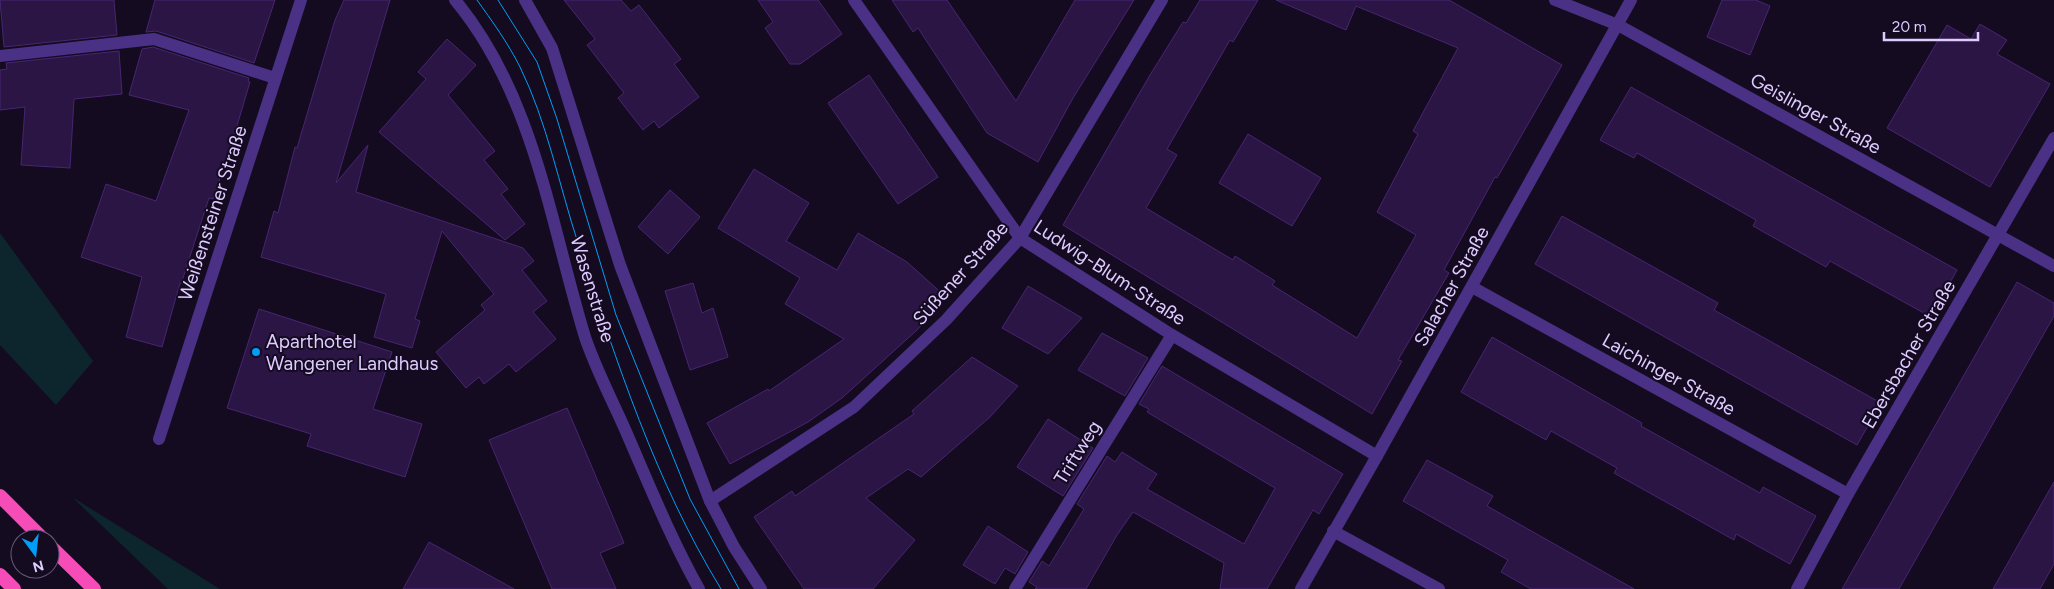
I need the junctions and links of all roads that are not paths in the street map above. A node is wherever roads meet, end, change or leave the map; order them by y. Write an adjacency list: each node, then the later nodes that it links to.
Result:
1 (301, 0): 10 (street, Weißensteiner Straße)
2 (455, 0): 28 (street, Wasenstraße)
3 (525, 0): 21 (street, Wasenstraße)
4 (854, 0): 13 (street, Ludwig-Blum-Straße)
5 (1162, 0): 13 (street, Süßener Straße)
6 (1556, 0): 8 (street, Geislinger Straße)
7 (1631, 0): 8 (street, Salacher Straße)
8 (1618, 25): 12 (street, Geislinger Straße); 15 (street, Salacher Straße)
9 (0, 56): 10 (street)
10 (275, 78): 17 (street, Weißensteiner Straße)
11 (2054, 138): 12 (street, Ebersbacher Straße)
12 (1999, 235): 14 (street, Geislinger Straße); 19 (street, Ebersbacher Straße)
13 (1020, 238): 16 (street, Ludwig-Blum-Straße); 21 (street, Süßener Straße)
14 (2054, 266)
15 (1472, 287): 18 (street, Salacher Straße); 19 (street, Laichinger Straße)
16 (1172, 335): 18 (street, Ludwig-Blum-Straße); 30 (street, Triftweg)
17 (159, 439)
18 (1378, 456): 23 (street, Salacher Straße)
19 (1848, 494): 33 (street, Ebersbacher Straße)
20 (0, 496): 22 (highway)
21 (710, 501): 29 (street, Wasenstraße)
22 (33, 529)
23 (1333, 531): 31 (street, Salacher Straße); 32 (street)
24 (60, 556): 27 (highway)
25 (0, 576): 26 (highway)
26 (14, 589)
27 (94, 589)
28 (699, 589)
29 (762, 589)
30 (1015, 589)
31 (1300, 589)
32 (1439, 589)
33 (1797, 589)

